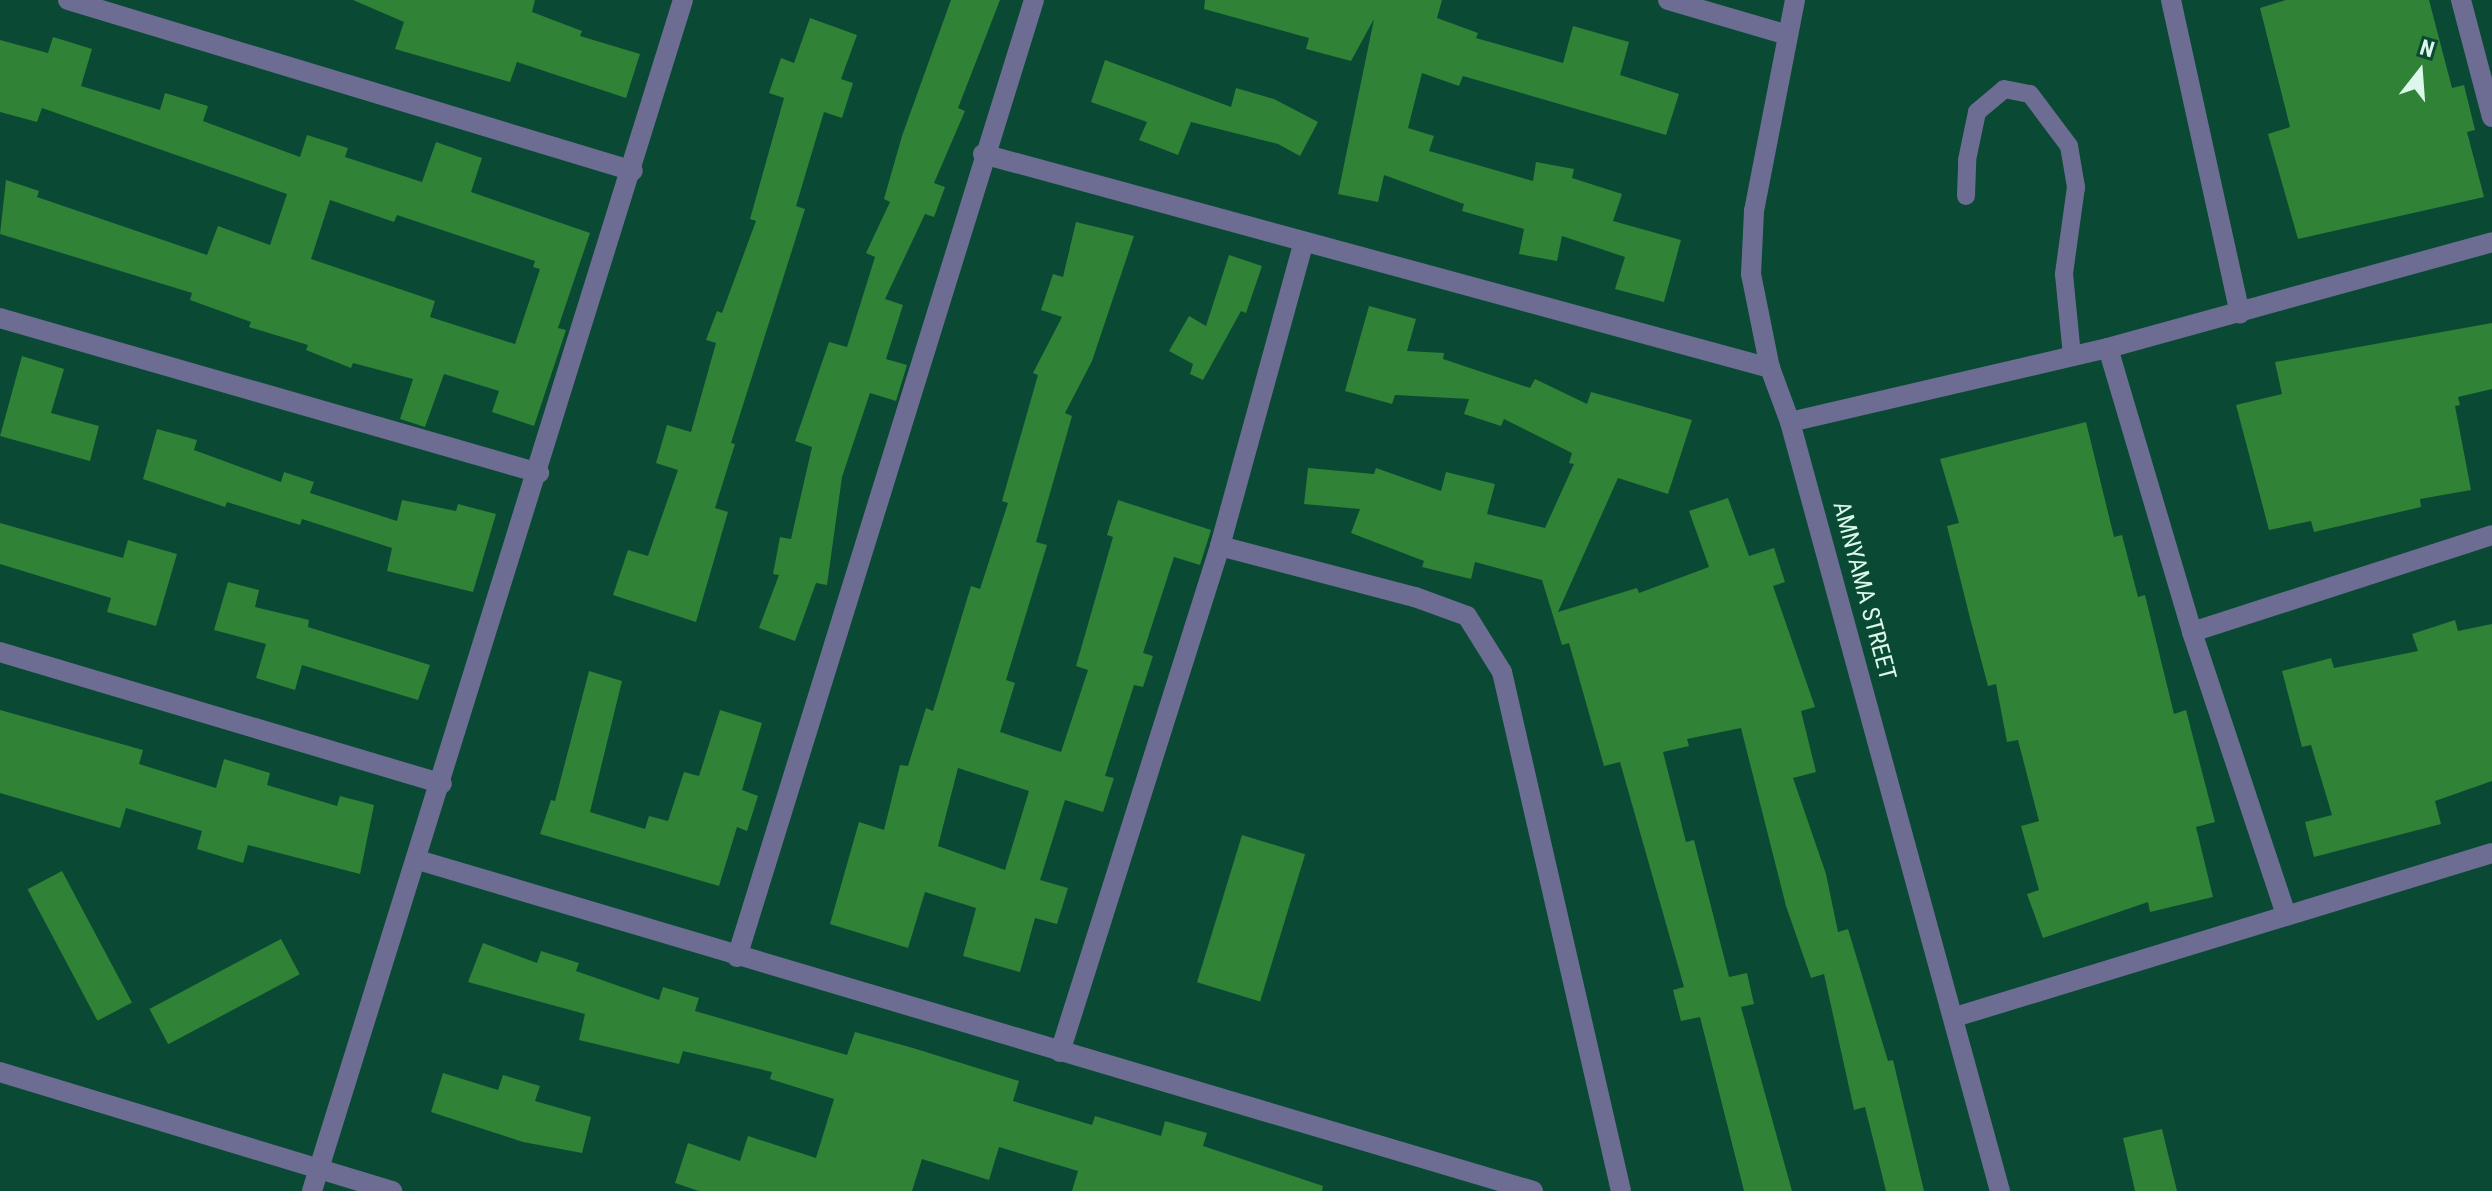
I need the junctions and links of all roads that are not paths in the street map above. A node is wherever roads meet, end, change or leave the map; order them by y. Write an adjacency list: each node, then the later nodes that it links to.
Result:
1 (68, 0): 11 (street)
2 (683, 0): 11 (street)
3 (1034, 0): 10 (street)
4 (1668, 0): 8 (street)
5 (1795, 0): 8 (street, AMNYAMA STREET)
6 (2171, 0): 15 (street)
7 (2461, 0): 9 (street)
8 (1784, 34): 19 (street, AMNYAMA STREET)
9 (2492, 117)
10 (983, 154): 14 (street); 30 (street)
11 (633, 171): 21 (street)
12 (1966, 196): 18 (lane)
13 (2492, 242): 15 (street)
14 (1303, 245): 19 (street); 23 (street)
15 (2240, 313): 17 (street)
16 (0, 318): 21 (street)
17 (2108, 348): 18 (street); 24 (street)
18 (2072, 355): 20 (street)
19 (1770, 368): 20 (street, AMNYAMA STREET)
20 (1790, 422): 31 (street, AMNYAMA STREET)
21 (539, 473): 26 (street)
22 (2492, 535): 24 (street)
23 (1220, 546): 32 (street); 38 (street)
24 (2192, 632): 29 (street)
25 (0, 652): 26 (street)
26 (442, 784): 28 (street)
27 (2492, 853): 29 (street)
28 (418, 860): 30 (street); 34 (street)
29 (2286, 915): 31 (street)
30 (737, 957): 32 (street)
31 (1955, 1017): 39 (street, AMNYAMA STREET)
32 (1060, 1052): 37 (street)
33 (0, 1072): 34 (street)
34 (319, 1168): 35 (street); 36 (street)
35 (312, 1191)
36 (392, 1191)
37 (1533, 1191)
38 (1621, 1191)
39 (2000, 1191)

